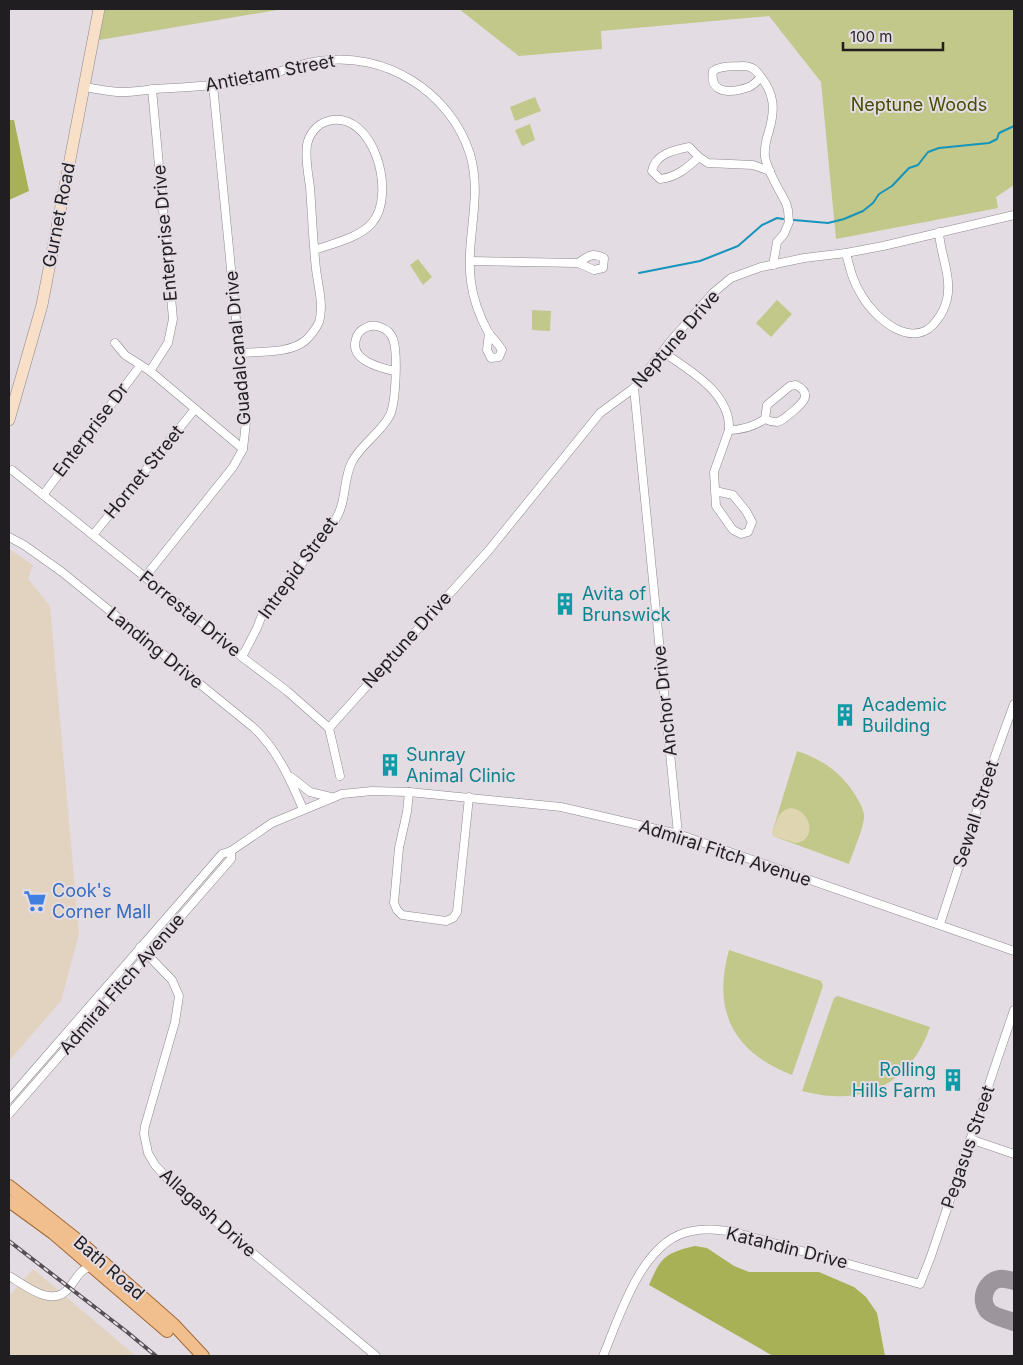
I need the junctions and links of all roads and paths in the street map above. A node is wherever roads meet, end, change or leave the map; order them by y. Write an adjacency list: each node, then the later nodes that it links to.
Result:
1 (99, 9): 4 (main road, Gurnet Road)
2 (761, 77): 2 (street); 7 (street)
3 (212, 85): 5 (street, Antietam Street); 12 (street, Antietam Street); 18 (street, Guadalcanal Drive)
4 (85, 87): 5 (street, Antietam Street); 25 (main road, Gurnet Road)
5 (152, 89): 20 (street, Enterprise Drive)
6 (699, 156): 6 (street); 7 (street)
7 (770, 171): 14 (street)
8 (1014, 215): 9 (street, Neptune Drive)
9 (938, 232): 11 (street, Neptune Drive); 11 (street)
10 (315, 250): 10 (street); 18 (street)
11 (846, 253): 14 (street, Neptune Drive)
12 (470, 261): 13 (street); 15 (street, Antietam Street)
13 (578, 262)
14 (773, 265): 17 (street, Neptune Drive)
15 (489, 334)
16 (115, 343): 19 (street)
17 (663, 352): 22 (street, Neptune Drive); 26 (street)
18 (240, 353): 27 (street, Guadalcanal Drive)
19 (140, 366): 20 (street); 30 (street, Enterprise Dr)
20 (150, 371): 23 (street)
21 (395, 372): 21 (street, Intrepid Street); 34 (street, Intrepid Street)
22 (634, 388): 36 (street, Neptune Drive); 43 (street, Anchor Drive)
23 (195, 409): 27 (street); 31 (street, Hornet Street)
24 (765, 419): 24 (street); 26 (street)
25 (9, 420)
26 (729, 430): 29 (street)
27 (243, 449): 33 (street, Guadalcanal Drive)
28 (12, 470): 30 (street, Forrestal Drive)
29 (715, 491): 29 (street)
30 (42, 495): 31 (street, Forrestal Drive)
31 (93, 535): 33 (street, Forrestal Drive)
32 (9, 537): 37 (street, Landing Drive)
33 (145, 577): 34 (street, Forrestal Drive)
34 (242, 657): 36 (street, Forrestal Drive)
35 (1014, 704): 45 (street, Sewall Street)
36 (329, 728): 38 (street)
37 (288, 774): 40 (street, Landing Drive); 42 (street, Landing Drive)
38 (340, 776)
39 (409, 792): 40 (street, Admiral Fitch Avenue); 41 (street, Admiral Fitch Avenue); 41 (street)
40 (333, 797): 42 (street, Admiral Fitch Avenue)
41 (469, 797): 43 (street, Admiral Fitch Avenue)
42 (303, 809): 44 (street, Admiral Fitch Avenue)
43 (678, 834): 45 (street, Admiral Fitch Avenue)
44 (231, 851): 46 (street, Admiral Fitch Avenue); 48 (street, Admiral Fitch Avenue)
45 (940, 924): 47 (street, Admiral Fitch Avenue)
46 (140, 947): 48 (street, Allagash Drive); 50 (street, Admiral Fitch Avenue)
47 (1014, 951)
48 (148, 955): 51 (street, Admiral Fitch Avenue); 61 (street, Allagash Drive)
49 (1014, 1010): 52 (street, Pegasus Street)
50 (9, 1099)
51 (9, 1114)
52 (970, 1139): 53 (street); 58 (street, Pegasus Street)
53 (1014, 1154)
54 (9, 1186): 60 (main road, Bath Road)
55 (9, 1201): 56 (main road, Bath Road)
56 (90, 1266): 57 (street); 59 (main road, Bath Road)
57 (9, 1276)
58 (920, 1284): 62 (street, Katahdin Drive)
59 (195, 1356)
60 (203, 1356)
61 (376, 1356)
62 (603, 1356)

